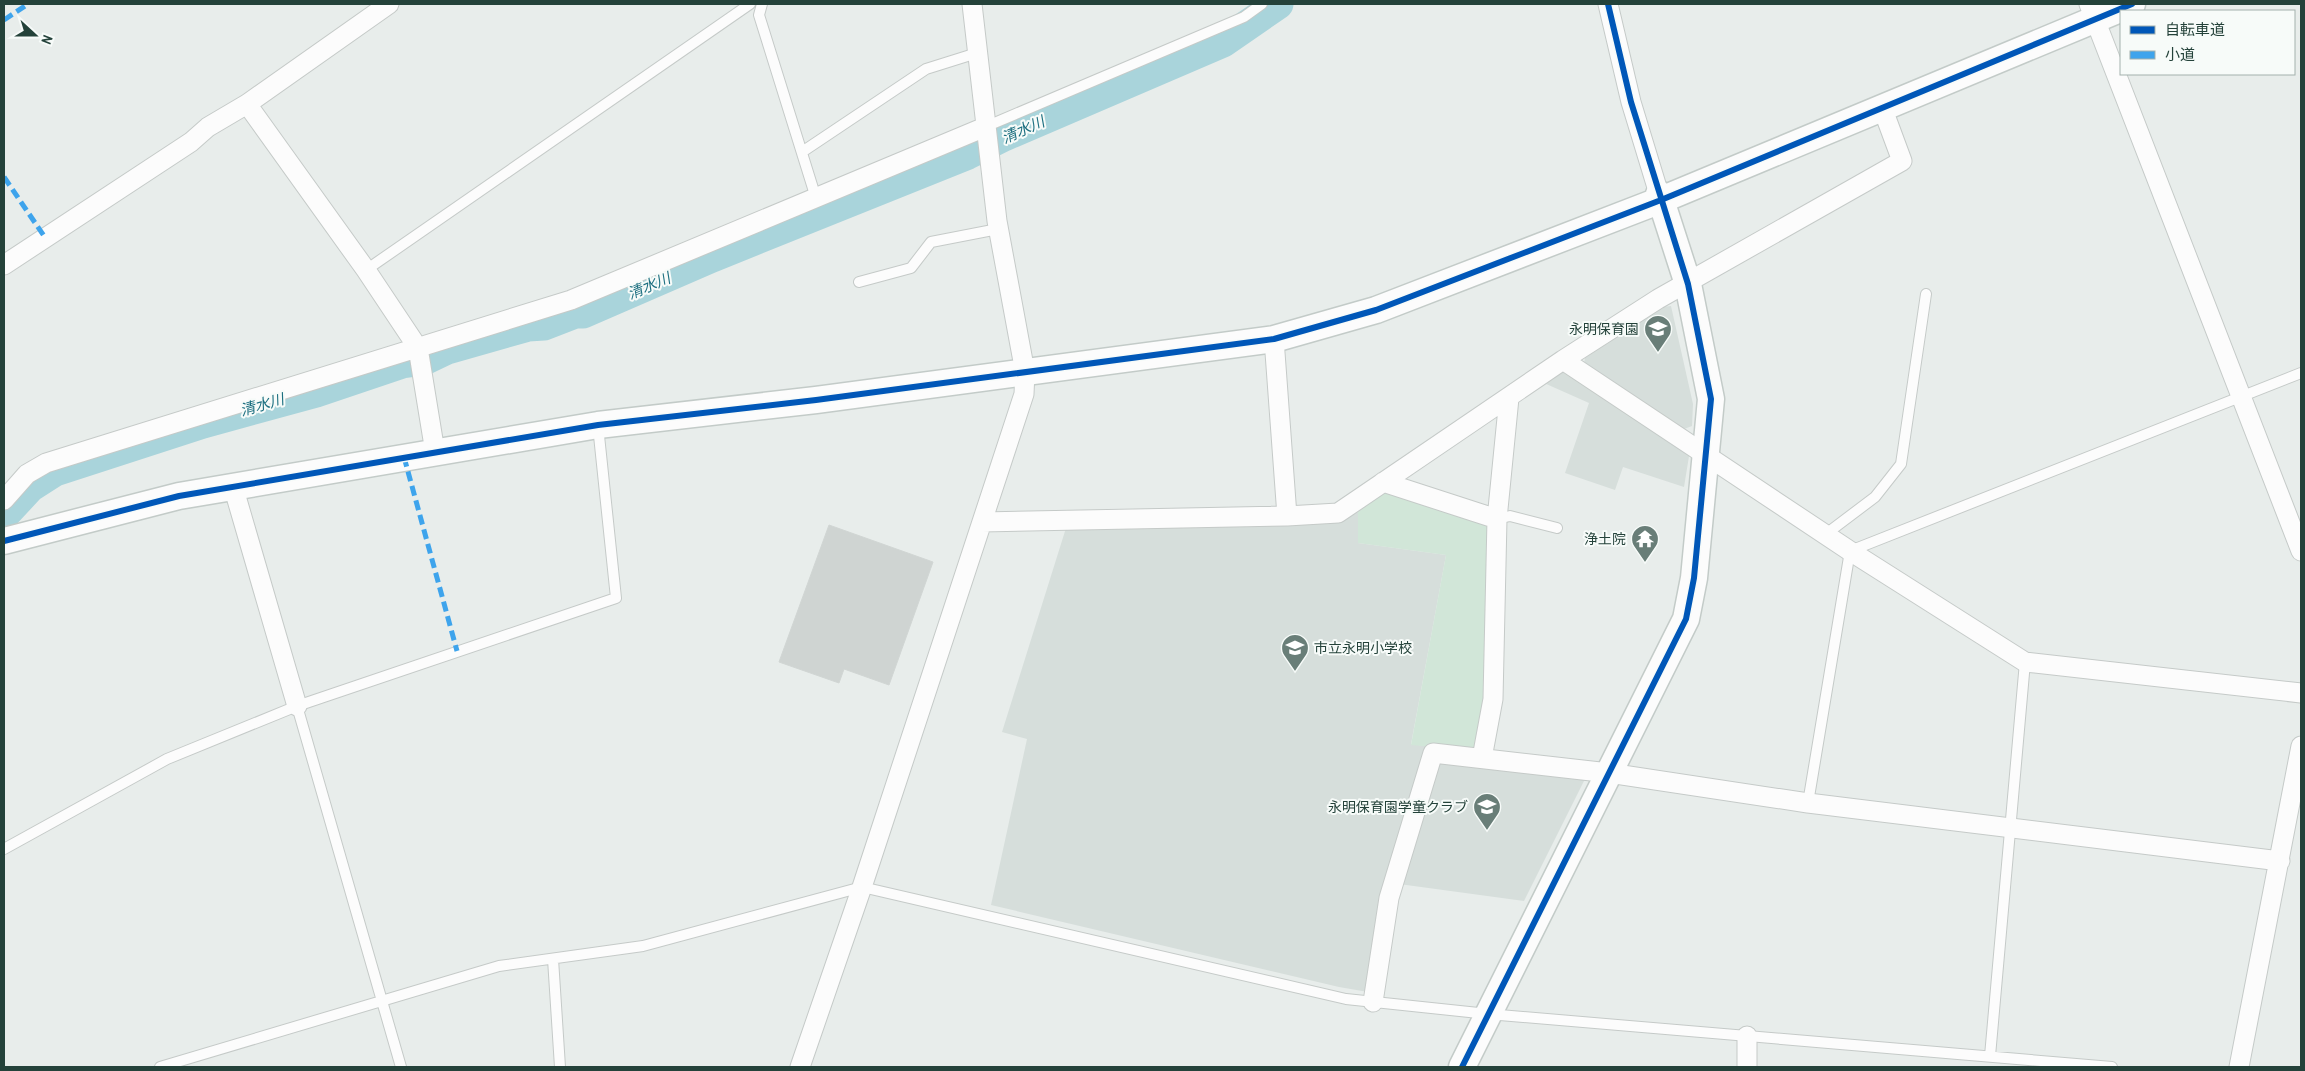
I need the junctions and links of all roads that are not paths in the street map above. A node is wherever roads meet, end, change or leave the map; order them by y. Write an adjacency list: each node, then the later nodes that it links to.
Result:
1 (389, 4): 10 (street)
2 (750, 4): 18 (lane)
3 (762, 4): 13 (lane)
4 (972, 4): 9 (street)
5 (1262, 4): 12 (lane)
6 (1608, 4): 14 (street)
7 (2132, 4): 8 (street)
8 (2092, 11): 11 (street); 27 (street)
9 (977, 53): 12 (street); 13 (lane)
10 (247, 104): 17 (street); 18 (street)
11 (1882, 107): 14 (street); 20 (street)
12 (985, 127): 15 (street); 16 (street)
13 (802, 152): 15 (lane)
14 (1660, 197): 20 (street); 22 (street)
15 (816, 198): 23 (street)
16 (998, 229): 19 (lane); 25 (street)
17 (4, 265)
18 (366, 270): 23 (street)
19 (859, 282)
20 (1688, 284): 24 (street); 31 (street)
21 (1926, 294): 40 (lane)
22 (1274, 339): 25 (street); 35 (street)
23 (418, 348): 30 (street); 34 (street)
24 (1563, 360): 28 (street); 31 (street)
25 (1025, 372): 29 (street); 37 (street)
26 (2301, 373): 27 (lane)
27 (2243, 396): 38 (street); 43 (lane)
28 (1509, 398): 32 (street); 36 (street)
29 (598, 425): 30 (street); 46 (lane)
30 (435, 452): 33 (street)
31 (1705, 455): 40 (street); 49 (street)
32 (1383, 482): 35 (street); 36 (street)
33 (233, 486): 41 (street); 46 (street)
34 (4, 500)
35 (1288, 516): 37 (street)
36 (1497, 519): 39 (lane); 48 (street)
37 (982, 522): 54 (street)
38 (2297, 526): 42 (street)
39 (1557, 528)
40 (1826, 534): 43 (street)
41 (4, 541)
42 (2301, 550)
43 (1850, 551): 44 (street); 50 (lane)
44 (2025, 662): 45 (street); 51 (lane)
45 (2301, 694)
46 (297, 706): 52 (lane); 56 (lane)
47 (2301, 753): 53 (street)
48 (1482, 758): 49 (street); 57 (street)
49 (1609, 773): 50 (street); 58 (street)
50 (1808, 803): 51 (street)
51 (2011, 828): 53 (street); 60 (lane)
52 (4, 849)
53 (2280, 861): 68 (street)
54 (862, 887): 55 (lane); 57 (lane); 64 (street)
55 (553, 959): 56 (lane); 63 (lane)
56 (381, 1000): 61 (lane); 62 (lane)
57 (1373, 1002): 58 (lane)
58 (1488, 1014): 59 (lane); 65 (street)
59 (1747, 1036): 60 (lane); 66 (street)
60 (1990, 1056): 67 (lane)
61 (160, 1067)
62 (402, 1067)
63 (560, 1067)
64 (800, 1067)
65 (1462, 1067)
66 (1747, 1067)
67 (2112, 1067)
68 (2239, 1067)

